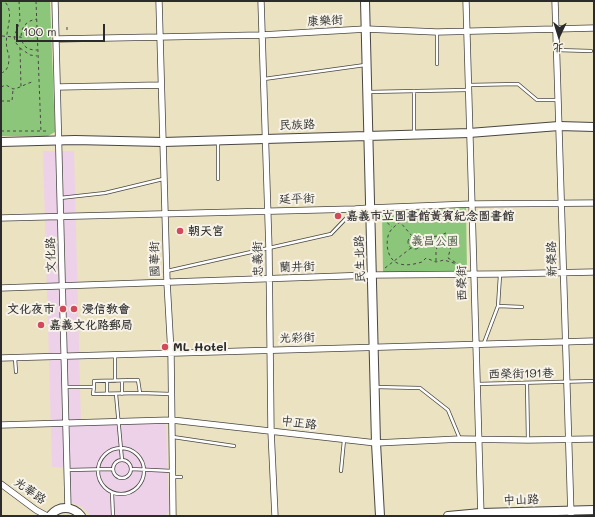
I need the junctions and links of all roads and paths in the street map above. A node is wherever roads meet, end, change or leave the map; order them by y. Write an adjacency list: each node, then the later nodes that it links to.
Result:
1 (4, 1): 10 (path)
2 (19, 1): 18 (path)
3 (36, 1): 11 (path)
4 (55, 1): 21 (street, 文化路)
5 (159, 1): 20 (street, 國華街)
6 (261, 1): 17 (street, 忠義街)
7 (365, 1): 13 (main road, 民生北路)
8 (466, 1): 15 (street, 西榮街)
9 (555, 1): 14 (street, 新榮路)
10 (7, 16)
11 (36, 19): 19 (path); 25 (path)
12 (594, 28): 14 (street, 康樂街)
13 (366, 29): 16 (street, 康樂街); 17 (street, 康樂街); 29 (main road, 民生北路)
14 (556, 29): 15 (street, 康樂街); 26 (street, 新榮路)
15 (466, 31): 16 (street, 康樂街); 38 (street, 西榮街)
16 (437, 32): 30 (lane)
17 (262, 35): 20 (street, 康樂街); 32 (street, 忠義街)
18 (14, 37): 19 (path); 22 (path); 23 (path)
19 (21, 37): 25 (path)
20 (160, 37): 21 (street, 康樂街); 34 (street, 國華街)
21 (57, 39): 37 (street, 文化路)
22 (3, 41)
23 (20, 48): 28 (path); 36 (path)
24 (3, 49): 31 (path)
25 (38, 50): 28 (path)
26 (556, 50): 27 (lane); 42 (street, 新榮路)
27 (591, 51)
28 (38, 56): 48 (path)
29 (366, 64): 32 (lane); 41 (main road, 民生北路)
30 (438, 64)
31 (1, 73)
32 (264, 79): 52 (street, 忠義街)
33 (32, 82): 36 (path)
34 (161, 85): 37 (street); 56 (street, 國華街)
35 (1, 87): 39 (path)
36 (21, 87): 39 (path)
37 (58, 87): 54 (street, 文化路)
38 (468, 88): 40 (lane); 42 (lane); 49 (street, 西榮街)
39 (13, 89): 43 (path)
40 (414, 91): 41 (lane); 50 (lane)
41 (366, 92): 51 (main road, 民生北路)
42 (558, 100): 44 (street, 新榮路)
43 (1, 101)
44 (559, 126): 45 (main road, 民族路); 49 (main road, 民族路); 62 (street, 新榮路)
45 (594, 127)
46 (48, 131): 48 (path)
47 (1, 132): 48 (path)
48 (41, 132)
49 (469, 133): 50 (main road, 民族路); 61 (street, 西榮街)
50 (414, 134): 51 (main road, 民族路)
51 (368, 135): 52 (main road, 民族路); 63 (main road, 民生北路)
52 (266, 138): 53 (main road, 民族路); 65 (street, 忠義街)
53 (218, 140): 56 (main road, 民族路); 58 (lane)
54 (58, 141): 55 (main road, 民族路); 56 (main road, 民族路); 59 (street, 文化路)
55 (1, 142)
56 (162, 142): 57 (street, 國華街)
57 (164, 179): 59 (lane); 67 (street, 國華街)
58 (218, 179)
59 (60, 198): 68 (street, 文化路)
60 (594, 203): 62 (street, 延平街)
61 (472, 204): 62 (street, 延平街); 63 (street, 延平街); 82 (street, 西榮街)
62 (562, 204): 80 (street, 新榮路)
63 (370, 208): 64 (street, 延平街); 84 (main road, 民生北路)
64 (355, 209): 65 (street, 延平街); 75 (lane)
65 (268, 211): 67 (street, 延平街); 75 (street, 忠義街)
66 (381, 212): 70 (path)
67 (165, 214): 68 (street, 延平街); 79 (street, 國華街)
68 (61, 217): 69 (street, 延平街); 87 (street, 文化路)
69 (1, 218)
70 (393, 228): 71 (path); 76 (path)
71 (412, 236): 73 (path); 74 (path)
72 (439, 236): 73 (path); 77 (path); 77 (path)
73 (420, 238): 74 (path)
74 (411, 248): 76 (path)
75 (269, 249): 79 (lane); 85 (street, 忠義街)
76 (394, 261): 77 (path); 78 (path)
77 (436, 262)
78 (386, 267)
79 (167, 271): 86 (street, 國華街)
80 (563, 272): 81 (street, 蘭井街); 83 (street, 蘭井街); 91 (street, 新榮路)
81 (594, 272)
82 (473, 274): 83 (street, 蘭井街); 84 (street, 蘭井街); 93 (street, 西榮街)
83 (500, 274): 89 (lane)
84 (372, 275): 85 (street, 蘭井街); 95 (main road, 民生北路)
85 (270, 279): 86 (street, 蘭井街); 96 (street, 忠義街)
86 (167, 282): 87 (street, 蘭井街); 97 (street, 國華街)
87 (62, 286): 88 (street, 蘭井街); 99 (street, 文化路)
88 (1, 288)
89 (498, 306): 90 (lane); 94 (lane)
90 (522, 307)
91 (565, 341): 92 (street, 光彩街); 94 (street, 光彩街); 107 (street, 新榮路)
92 (594, 341)
93 (475, 344): 94 (street, 光彩街); 95 (street, 光彩街); 109 (street, 西榮街)
94 (484, 344)
95 (374, 346): 96 (street, 光彩街); 110 (main road, 民生北路)
96 (270, 349): 97 (street, 光彩街); 122 (street, 忠義街)
97 (171, 353): 98 (street, 光彩街); 117 (street, 國華街)
98 (115, 355): 99 (street, 光彩街); 104 (lane)
99 (64, 356): 101 (street, 光彩街); 111 (street, 文化路)
100 (1, 358): 101 (street, 光彩街)
101 (15, 358): 102 (lane)
102 (16, 372)
103 (107, 381): 104 (lane); 112 (lane); 113 (lane)
104 (115, 381): 105 (lane)
105 (122, 381): 115 (lane); 116 (lane)
106 (594, 381): 107 (lane, 西榮街191巷)
107 (566, 382): 108 (lane, 西榮街191巷); 129 (street, 新榮路)
108 (527, 383): 109 (lane, 西榮街191巷); 128 (lane)
109 (476, 384): 126 (street, 西榮街)
110 (375, 386): 125 (lane); 130 (main road, 民生北路)
111 (65, 387): 112 (lane); 120 (street, 文化路)
112 (94, 387): 113 (lane)
113 (107, 394): 114 (lane)
114 (116, 394): 115 (lane); 118 (lane)
115 (122, 394): 116 (lane)
116 (140, 394): 117 (lane)
117 (172, 394): 119 (street, 國華街)
118 (118, 420): 119 (street, 中正路); 120 (street, 中正路); 132 (lane)
119 (172, 420): 122 (street, 中正路); 123 (street, 國華街)
120 (66, 423): 121 (street, 中正路); 136 (street, 文化路)
121 (1, 425)
122 (272, 431): 124 (street, 中正路); 153 (street, 忠義街)
123 (173, 437): 131 (lane); 140 (street, 國華街)
124 (344, 439): 130 (street, 中正路); 139 (lane)
125 (460, 439): 126 (street, 中正路); 130 (street, 中正路)
126 (478, 439): 128 (street, 中正路); 147 (street, 西榮街)
127 (594, 439): 129 (street, 中正路)
128 (528, 440): 129 (street, 中正路)
129 (568, 440): 146 (street, 新榮路)
130 (376, 443): 154 (main road, 民生北路)
131 (234, 446)
132 (120, 448): 133 (lane); 137 (lane); 138 (lane)
133 (122, 460): 134 (lane); 135 (lane)
134 (113, 469): 135 (lane); 137 (lane)
135 (131, 469): 138 (lane)
136 (67, 470): 137 (lane); 144 (street, 文化路)
137 (97, 470): 143 (lane)
138 (144, 470): 140 (lane); 143 (lane)
139 (341, 471)
140 (173, 474): 141 (lane); 152 (street, 國華街)
141 (181, 477)
142 (1, 484): 148 (street, 光華路)
143 (112, 493): 151 (lane)
144 (68, 508): 149 (main road); 150 (main road)
145 (594, 510): 146 (main road, 中山路)
146 (570, 513): 147 (main road, 中山路)
147 (481, 515): 155 (main road, 中山路)
148 (47, 516)
149 (50, 516)
150 (81, 516)
151 (112, 516)
152 (173, 516)
153 (275, 516)
154 (380, 516)
155 (448, 516)

